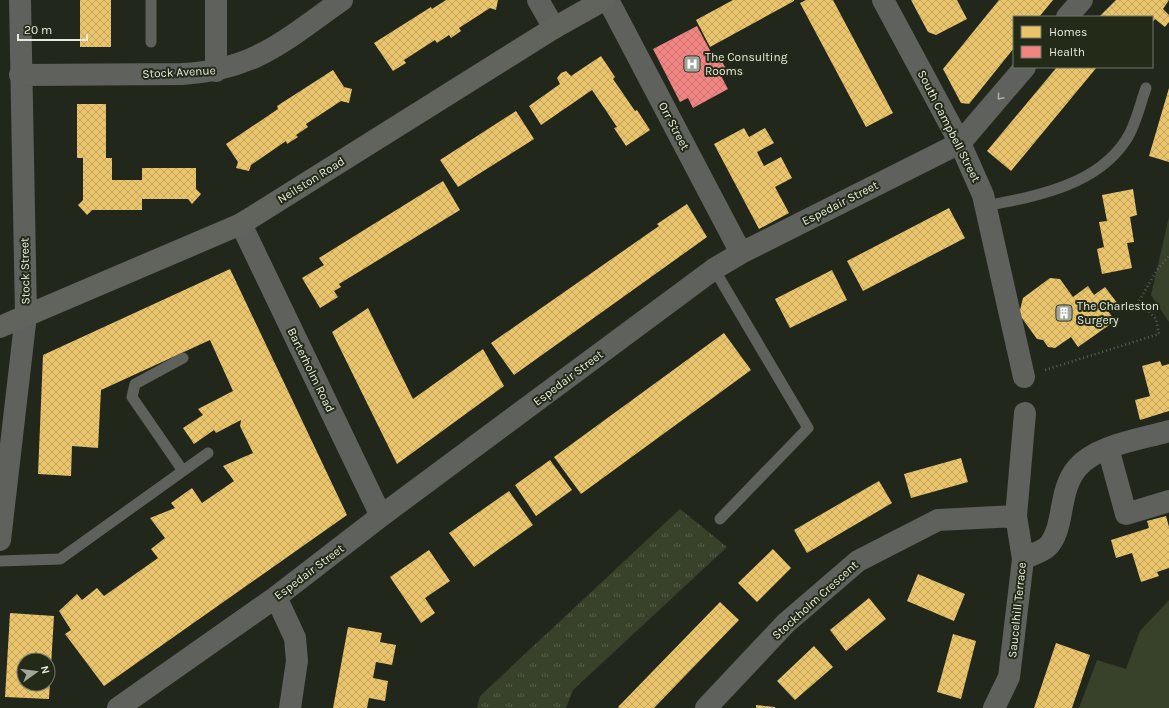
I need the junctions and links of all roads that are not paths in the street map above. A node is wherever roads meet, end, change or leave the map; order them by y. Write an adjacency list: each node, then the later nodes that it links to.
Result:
1 (20, 0): 15 (street, Stock Street)
2 (151, 0): 12 (lane)
3 (216, 0): 14 (street)
4 (342, 0): 14 (street, Stock Avenue)
5 (538, 0): 11 (street)
6 (604, 0): 11 (main road, Neilston Road)
7 (608, 0): 20 (street, Orr Street)
8 (883, 0): 17 (street, South Campbell Street)
9 (1082, 0): 10 (street)
10 (1068, 16)
11 (554, 28): 19 (main road, Neilston Road)
12 (151, 42)
13 (1024, 68): 17 (street, Espedair Street, one-way to 17)
14 (216, 71): 15 (street, Stock Avenue)
15 (20, 75): 22 (street, Stock Street)
16 (1146, 88): 18 (lane)
17 (960, 143): 18 (street, South Campbell Street); 20 (street, Espedair Street)
18 (986, 206): 25 (street, South Campbell Street)
19 (241, 224): 22 (main road, Neilston Road); 32 (street, Barterholm Road)
20 (741, 253): 21 (street, Espedair Street)
21 (714, 269): 32 (street, Espedair Street); 34 (lane)
22 (26, 315): 23 (main road, Neilston Road); 35 (street, Stock Street)
23 (0, 327)
24 (183, 358): 30 (lane)
25 (1024, 377)
26 (1025, 413): 33 (street, Saucelhill Terrace)
27 (1169, 431): 28 (street)
28 (1108, 448): 31 (street); 36 (street)
29 (208, 453): 30 (lane)
30 (183, 471): 37 (lane)
31 (1169, 501)
32 (381, 516): 38 (street, Espedair Street)
33 (1016, 516): 36 (street, Saucelhill Terrace); 41 (street, Stockholm Crescent)
34 (720, 520)
35 (0, 540)
36 (1023, 559): 42 (street, Saucelhill Terrace)
37 (0, 561)
38 (276, 597): 39 (street, Espedair Street); 40 (street)
39 (118, 708)
40 (290, 708)
41 (706, 708)
42 (994, 708)

